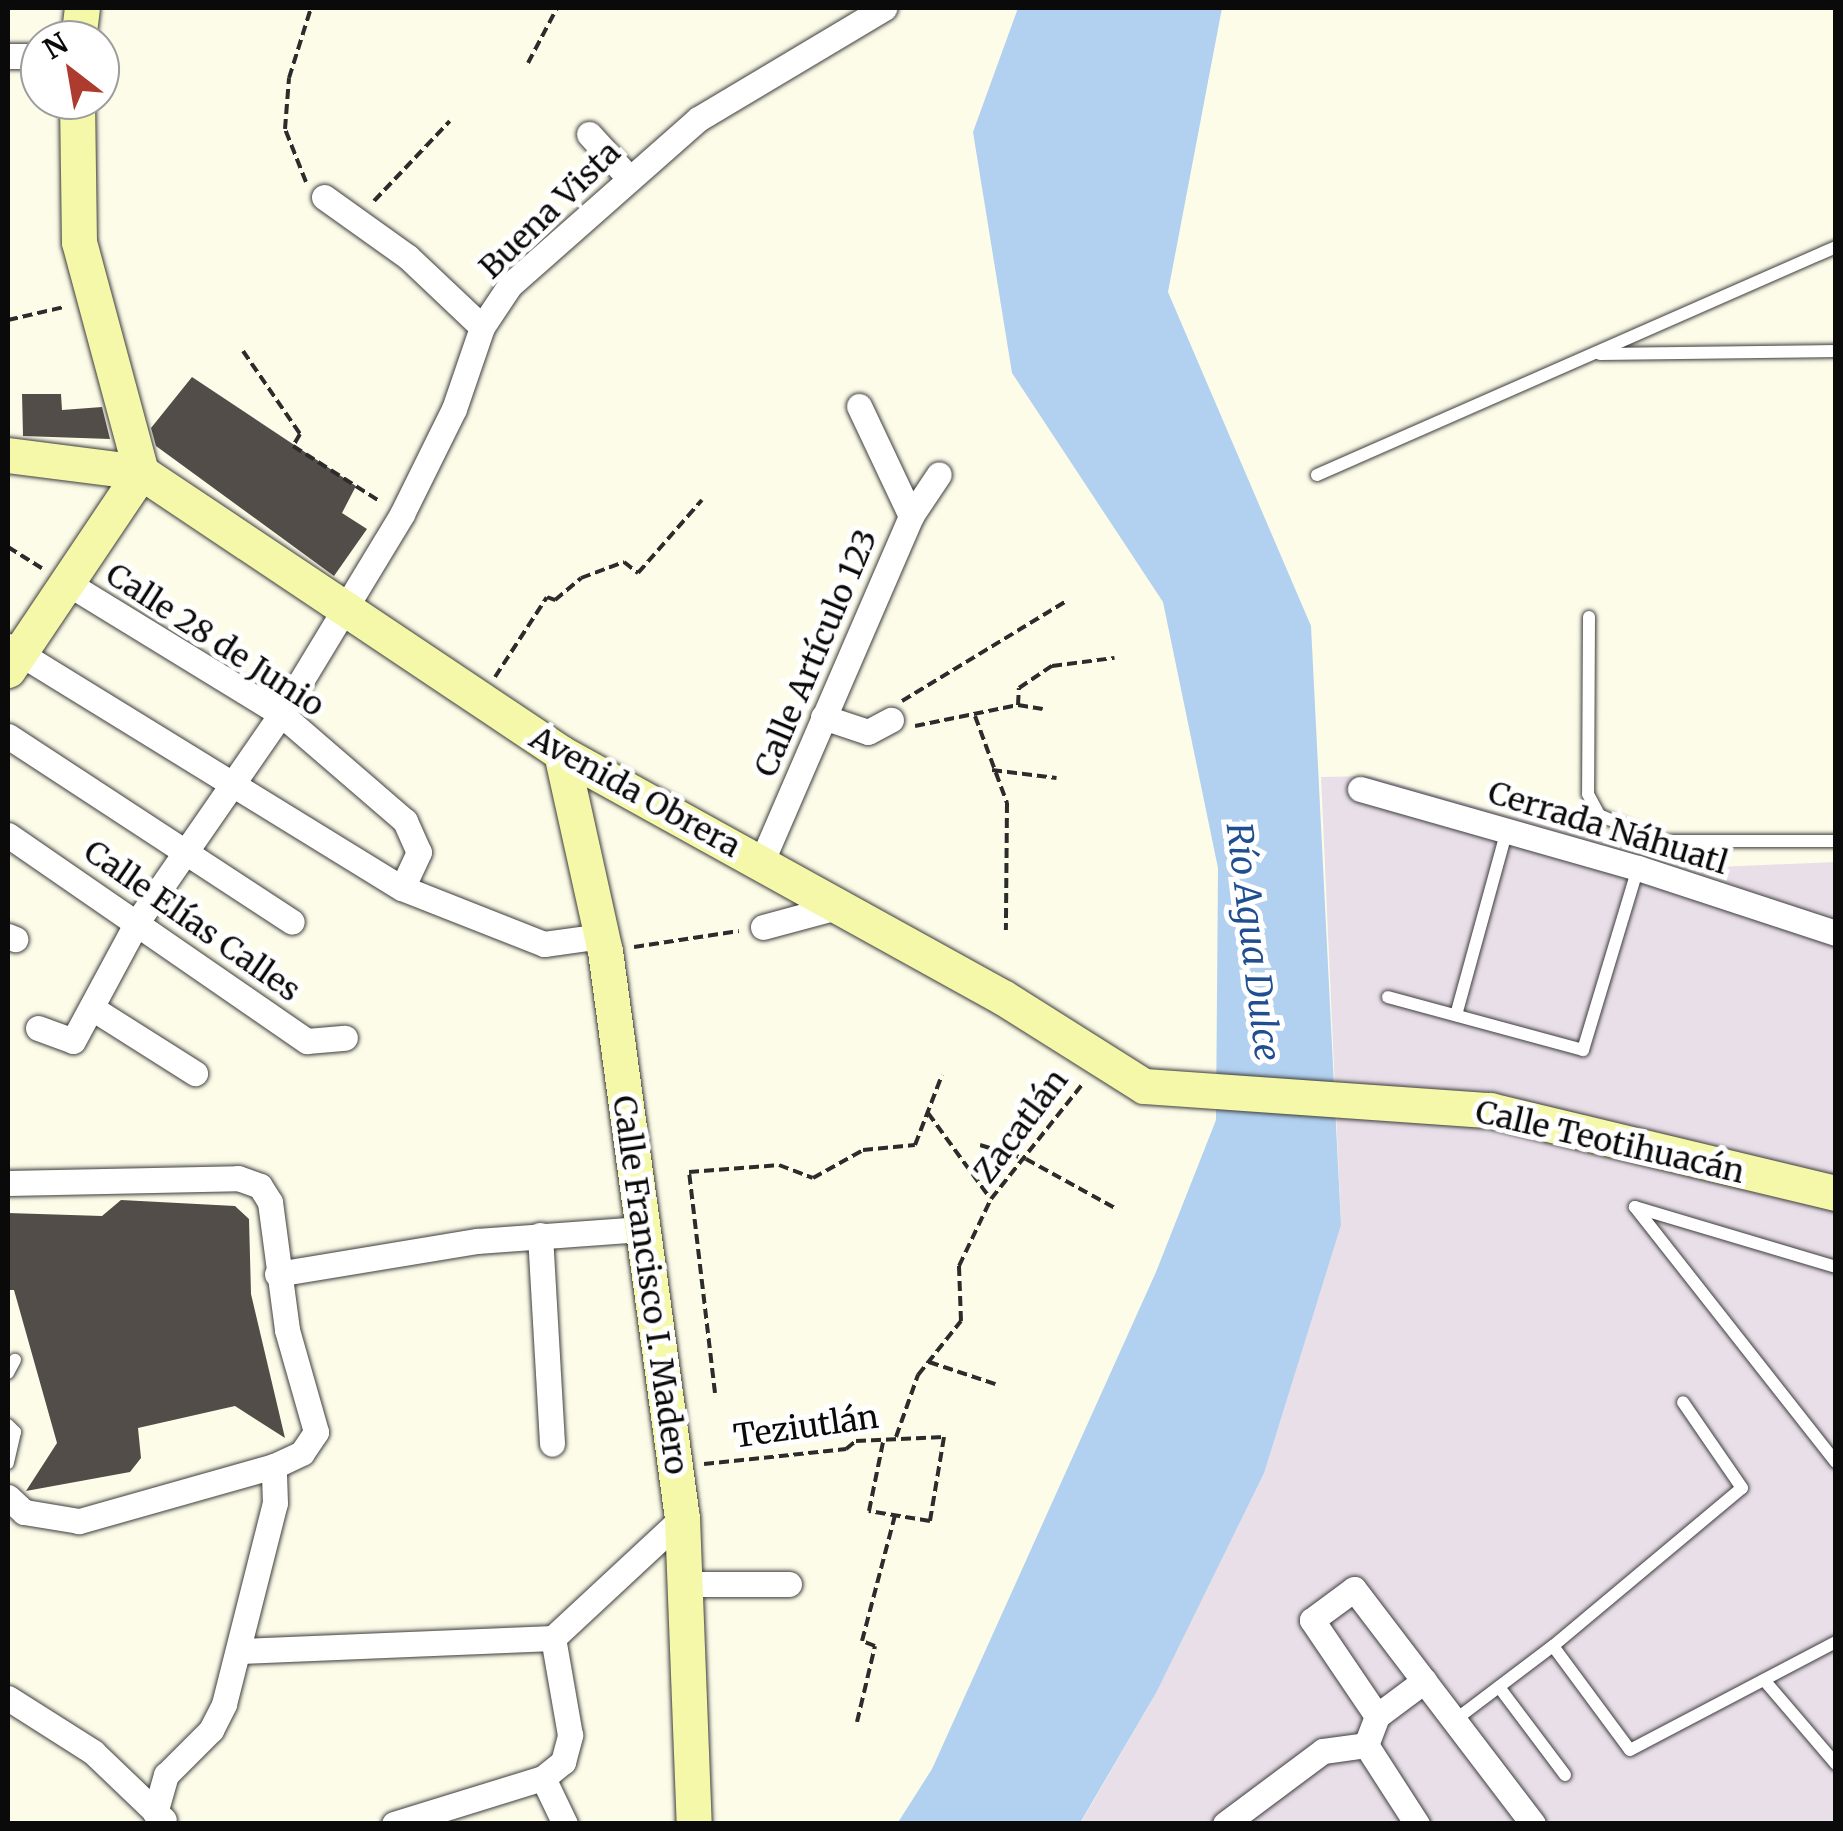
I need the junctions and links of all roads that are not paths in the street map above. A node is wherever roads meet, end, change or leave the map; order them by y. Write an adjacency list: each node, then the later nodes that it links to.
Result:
1 (884, 8): 4 (street, Buena Vista)
2 (76, 120): 12 (street)
3 (589, 134): 4 (street)
4 (629, 178): 7 (street, Buena Vista)
5 (324, 196): 7 (street)
6 (1836, 248): 9 (lane)
7 (482, 327): 17 (street, Buena Vista)
8 (1836, 351): 9 (lane)
9 (1592, 354): 14 (lane)
10 (858, 406): 15 (street)
11 (8, 455): 12 (street)
12 (141, 472): 16 (street); 17 (street, Avenida Obrera)
13 (939, 474): 15 (street, Calle Artículo 123)
14 (1317, 475)
15 (910, 516): 21 (street, Calle Artículo 123)
16 (69, 584): 19 (street); 20 (street, Calle 28 de Junio)
17 (345, 612): 20 (street, Buena Vista); 24 (street, Avenida Obrera)
18 (1589, 617): 29 (lane)
19 (11, 657): 25 (street)
20 (281, 714): 25 (street, Buena Vista); 33 (street, Calle 28 de Junio)
21 (823, 717): 22 (street); 31 (street, Calle Artículo 123)
22 (891, 720)
23 (8, 736): 30 (street)
24 (561, 752): 31 (street, Avenida Obrera); 39 (street, Calle Francisco I. Madero)
25 (233, 780): 30 (street, Buena Vista); 33 (street)
26 (1360, 789): 27 (street, Cerrada Náhuatl)
27 (1506, 830): 32 (street, Cerrada Náhuatl); 42 (lane)
28 (8, 836): 35 (street, Calle Elías Calles)
29 (1836, 841)
30 (184, 852): 35 (street, Buena Vista); 36 (street)
31 (761, 863): 34 (street, Avenida Obrera)
32 (1638, 868): 38 (street, Cerrada Náhuatl); 42 (lane)
33 (402, 888): 39 (street)
34 (840, 906): 37 (street); 46 (street, Avenida Obrera)
35 (137, 922): 41 (street, Buena Vista); 44 (street, Calle Elías Calles)
36 (292, 922)
37 (763, 928)
38 (1836, 933)
39 (604, 944): 49 (street, Calle Francisco I. Madero)
40 (1388, 997): 42 (lane)
41 (92, 1008): 43 (street, Buena Vista); 45 (street)
42 (1456, 1016)
43 (38, 1028)
44 (345, 1038)
45 (195, 1073)
46 (1144, 1086): 48 (street, Calle Teotihuacán)
47 (8, 1183): 52 (street)
48 (1836, 1193)
49 (642, 1230): 50 (street); 62 (street, Calle Francisco I. Madero)
50 (540, 1234): 52 (street); 57 (street)
51 (1836, 1267): 58 (lane)
52 (277, 1274): 60 (street)
53 (15, 1360): 54 (lane)
54 (8, 1374)
55 (1682, 1402): 67 (lane)
56 (8, 1425): 59 (lane)
57 (552, 1444)
58 (1836, 1462)
59 (8, 1463)
60 (274, 1466): 61 (street); 68 (street)
61 (8, 1497)
62 (682, 1518): 63 (street, Calle Francisco I. Madero); 65 (street)
63 (687, 1584): 64 (street); 82 (street, Calle Francisco I. Madero)
64 (789, 1584)
65 (552, 1638): 68 (street); 78 (street)
66 (1836, 1642): 69 (lane)
67 (1553, 1646): 69 (lane); 71 (lane)
68 (241, 1652): 79 (street)
69 (1764, 1680): 76 (lane)
70 (1424, 1681): 73 (street); 73 (street); 74 (street)
71 (1499, 1686): 74 (lane); 77 (lane)
72 (8, 1698): 79 (street)
73 (1377, 1716): 75 (street)
74 (1455, 1720): 85 (street)
75 (1366, 1745): 83 (street); 84 (street)
76 (1836, 1764)
77 (1565, 1776)
78 (543, 1778): 80 (street); 81 (street)
79 (162, 1818)
80 (394, 1824)
81 (565, 1824)
82 (694, 1824)
83 (1225, 1824)
84 (1417, 1824)
85 (1533, 1824)

